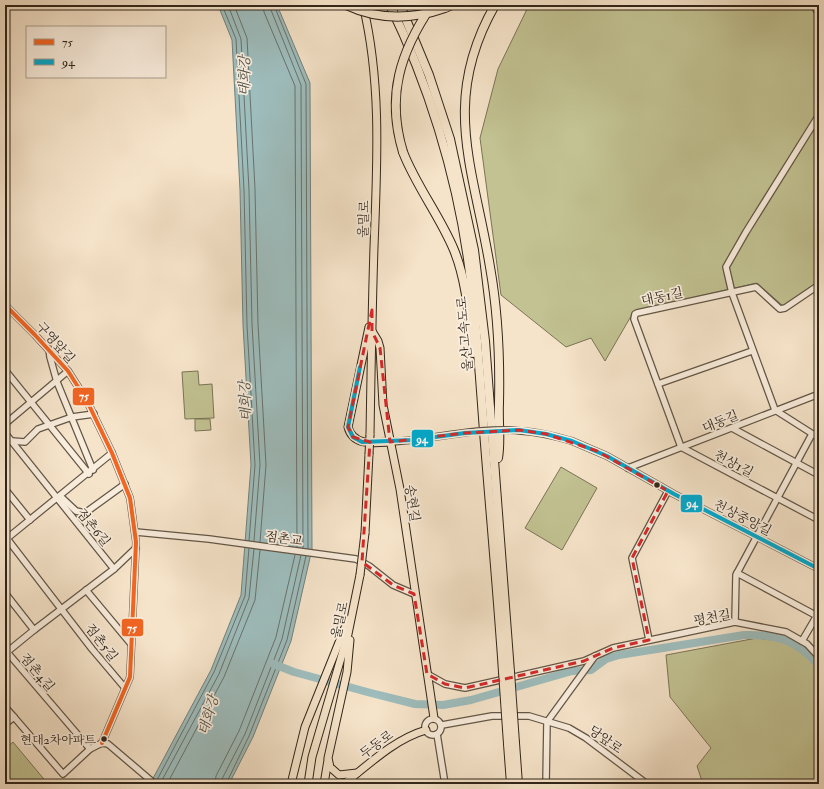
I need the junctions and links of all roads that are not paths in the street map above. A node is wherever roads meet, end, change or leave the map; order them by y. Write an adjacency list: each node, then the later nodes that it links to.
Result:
1 (346, 5): 8 (highway, bridge)
2 (363, 5): 14 (main road, 울밀로)
3 (390, 5): 21 (highway, 울산고속도로)
4 (400, 5): 40 (highway, 울산고속도로)
5 (432, 5): 21 (highway, bridge)
6 (494, 5): 40 (highway)
7 (814, 5): 9 (street)
8 (449, 6)
9 (819, 15)
10 (819, 116): 12 (street)
11 (819, 285): 12 (street, 대동1길)
12 (732, 293): 17 (street); 22 (street, 대동1길)
13 (5, 305): 16 (street, 구영앞길)
14 (372, 310): 15 (main road, 울밀로); 35 (main road)
15 (372, 331): 35 (main road, 송현길); 60 (main road, 울밀로, bridge)
16 (49, 349): 19 (street, 구영앞길); 20 (street)
17 (752, 351): 22 (street); 25 (street)
18 (5, 370): 24 (street)
19 (68, 371): 20 (street); 26 (street, 구영앞길)
20 (57, 382): 24 (street); 27 (street)
21 (481, 384): 71 (highway, 울산고속도로)
22 (658, 384): 36 (street, 대동1길)
23 (819, 394): 25 (street, 대동길)
24 (31, 402): 28 (street); 29 (street)
25 (775, 410): 30 (street, 대동길); 32 (street)
26 (94, 414): 27 (street); 37 (street, 구영앞길)
27 (72, 417): 29 (street); 41 (street)
28 (5, 424)
29 (50, 426): 34 (street); 41 (street)
30 (732, 428): 36 (street, 대동길); 38 (street)
31 (5, 433): 34 (street, 점촌6길)
32 (812, 434): 33 (street); 38 (street)
33 (819, 438)
34 (12, 442): 46 (street, 점촌6길)
35 (390, 442): 39 (street, 천상중앙길, bridge); 59 (main road, 송현길)
36 (681, 447): 39 (street, 대동길); 47 (street, 천상1길)
37 (112, 453): 41 (street); 43 (street, 구영앞길)
38 (796, 462): 42 (street); 47 (street)
39 (628, 468): 45 (street, 천상중앙길)
40 (495, 470): 71 (highway, 울산고속도로)
41 (91, 472): 46 (street)
42 (819, 475)
43 (125, 484): 46 (street); 50 (street, 구영앞길)
44 (5, 489): 48 (street)
45 (668, 491): 51 (street, 천상중앙길); 65 (street)
46 (59, 498): 48 (street, 점촌5길); 54 (street, 점촌6길)
47 (777, 498): 49 (street, 천상1길); 51 (street)
48 (30, 520): 52 (street, 점촌5길)
49 (819, 520)
50 (136, 532): 53 (street, 구영앞길); 59 (street, 점촌교)
51 (756, 535): 55 (street, 천상중앙길); 56 (street)
52 (6, 539): 61 (street, 점촌5길)
53 (136, 548): 54 (street); 67 (street, 구영앞길)
54 (114, 569): 57 (street)
55 (819, 569)
56 (737, 573): 62 (street); 63 (street)
57 (86, 590): 61 (street); 67 (street, 점촌5길)
58 (5, 593): 64 (street)
59 (414, 594): 72 (main road)
60 (355, 602): 85 (main road); 88 (main road); 89 (main road, 울밀로)
61 (62, 609): 64 (street); 73 (street, 점촌5길)
62 (818, 615): 66 (street)
63 (735, 622): 65 (street, 평천길); 66 (street, 평천길)
64 (34, 630): 68 (street, 점촌4길)
65 (649, 640): 69 (street, 평천길)
66 (802, 642): 70 (street, 평천길)
67 (132, 644): 73 (street, 구영앞길)
68 (6, 653): 84 (street, 점촌4길)
69 (598, 654): 72 (street, 평천길); 77 (street, 평천길)
70 (819, 657)
71 (506, 672): 83 (highway, bridge)
72 (427, 674): 75 (main road)
73 (125, 688): 82 (street, 구영앞길)
74 (5, 707): 76 (street)
75 (433, 715): 79 (street); 80 (street)
76 (14, 717): 78 (street); 84 (street)
77 (547, 722): 79 (street, 당앞로); 96 (street); 97 (street, 당앞로)
78 (5, 724)
79 (442, 725): 81 (street)
80 (426, 730): 81 (street); 86 (main road, 두동로)
81 (437, 734): 93 (street)
82 (102, 743): 84 (street); 87 (street)
83 (512, 743): 94 (highway); 95 (highway)
84 (90, 749)
85 (328, 758): 86 (main road); 90 (main road)
86 (357, 773): 91 (main road, 두동로); 92 (main road)
87 (155, 784)
88 (291, 784)
89 (308, 784)
90 (324, 784)
91 (344, 784)
92 (350, 784)
93 (445, 784)
94 (510, 784)
95 (518, 784)
96 (546, 784)
97 (647, 784)

